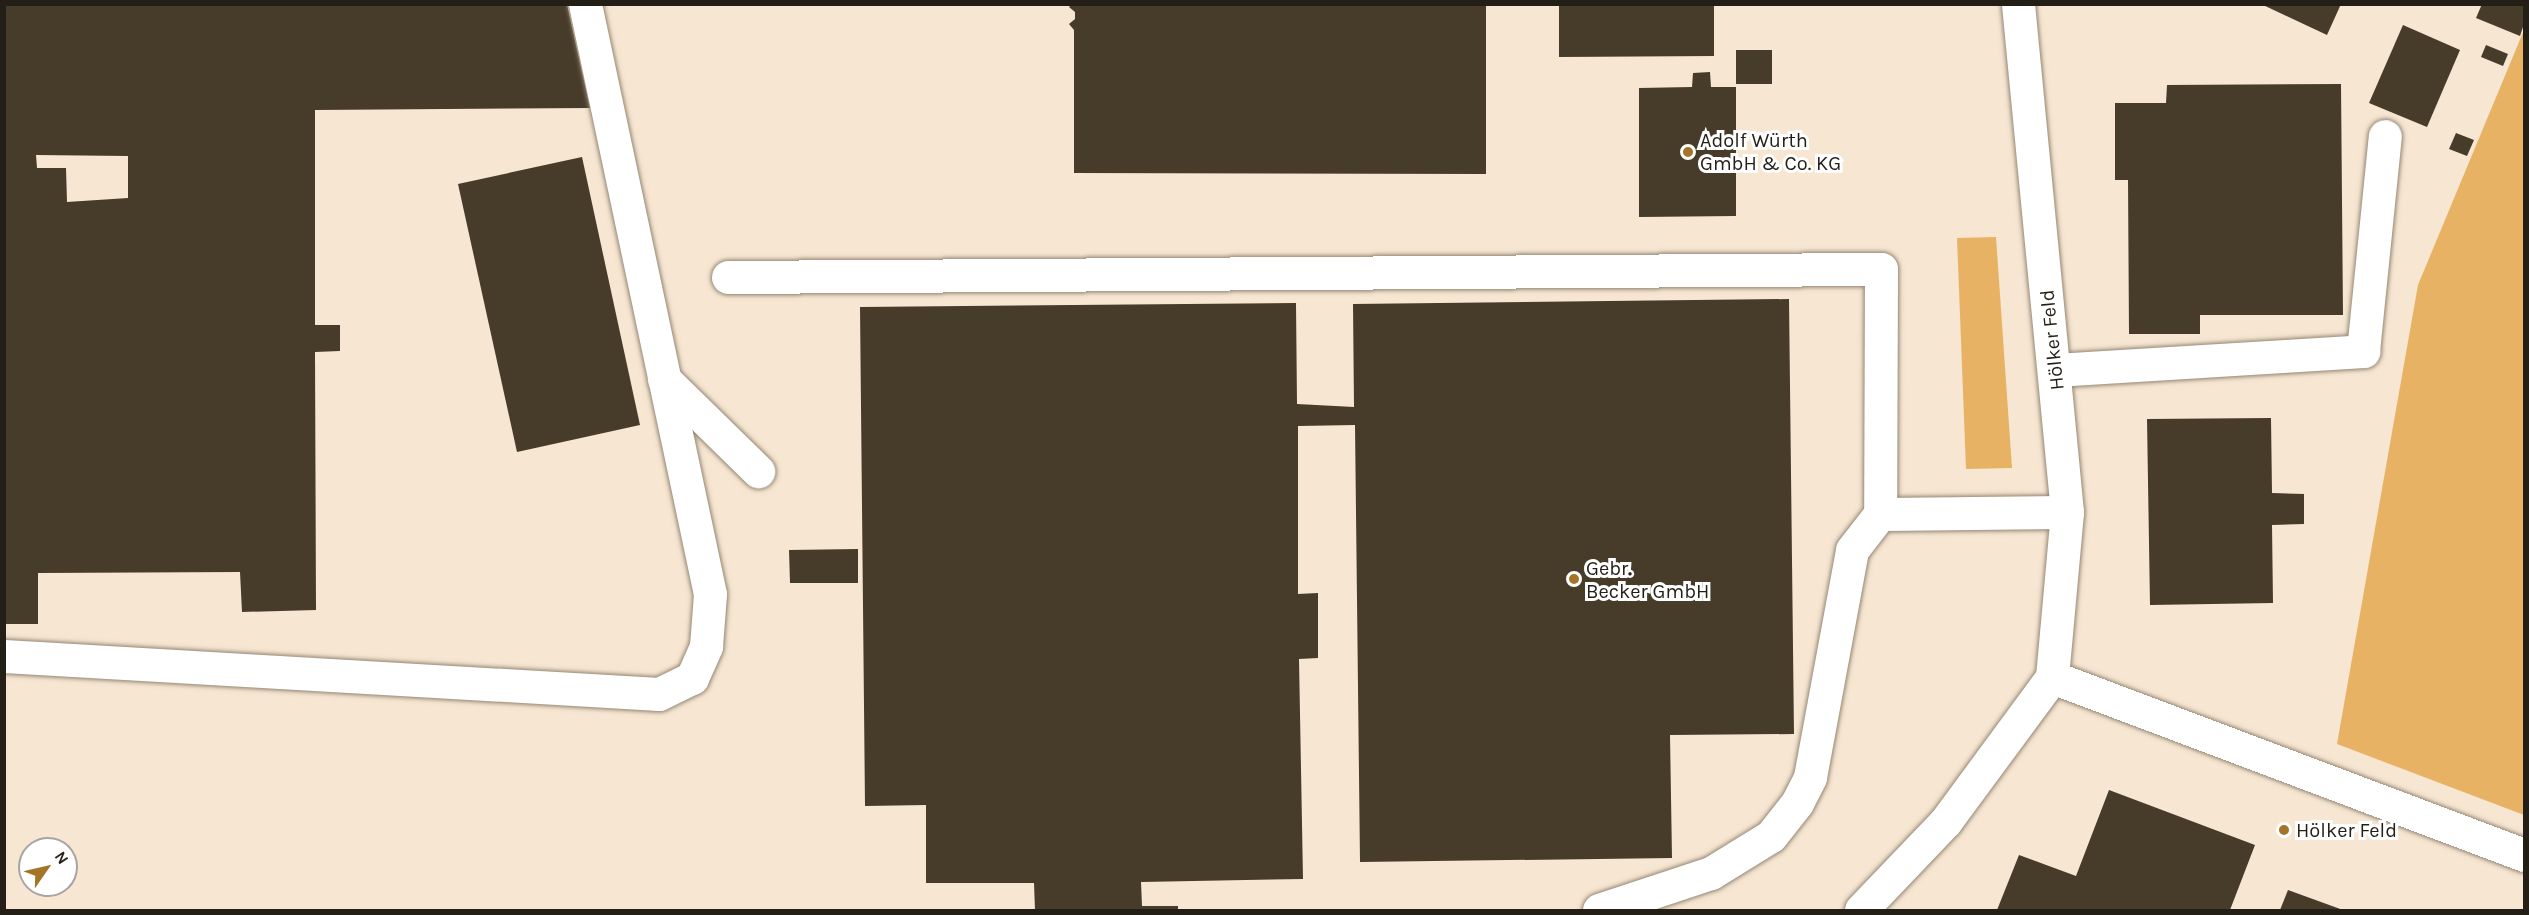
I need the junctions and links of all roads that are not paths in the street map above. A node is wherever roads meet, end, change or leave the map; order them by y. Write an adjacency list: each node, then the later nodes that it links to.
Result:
1 (585, 4): 6 (street)
2 (2018, 4): 5 (street, Hölker Feld)
3 (2385, 136): 5 (street)
4 (728, 277): 9 (street)
5 (2055, 370): 8 (street, Hölker Feld)
6 (664, 379): 7 (street); 10 (street)
7 (758, 471)
8 (2067, 512): 9 (street); 11 (street, Hölker Feld)
9 (1880, 514): 13 (street)
10 (4, 656)
11 (2052, 676): 12 (street); 14 (street)
12 (2524, 855)
13 (1599, 910)
14 (1861, 910)

